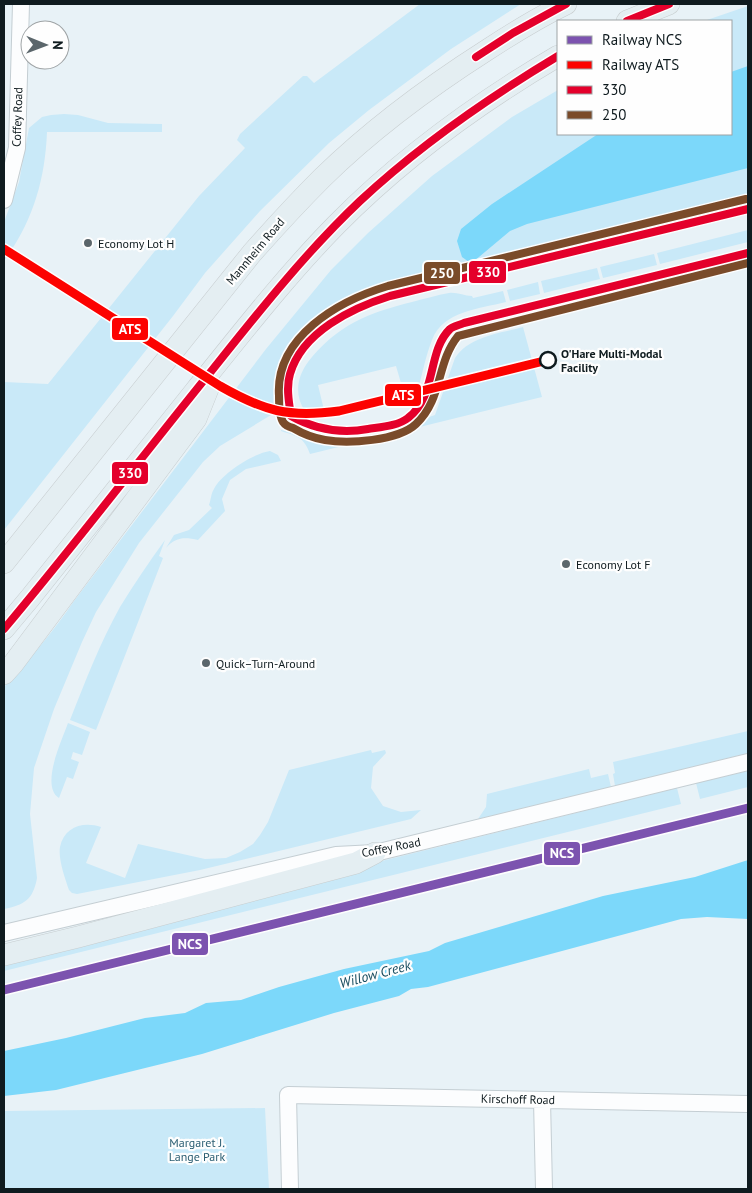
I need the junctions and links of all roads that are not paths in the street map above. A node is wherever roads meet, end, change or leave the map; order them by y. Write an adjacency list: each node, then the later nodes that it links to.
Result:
1 (21, 4): 6 (street, Coffey Road)
2 (566, 4): 8 (main road, Mannheim Road)
3 (669, 4): 4 (main road)
4 (629, 20)
5 (557, 57): 7 (main road)
6 (4, 200)
7 (220, 361): 9 (main road); 10 (main road)
8 (4, 563)
9 (4, 628)
10 (4, 674)
11 (748, 762): 12 (street, Coffey Road)
12 (375, 853): 13 (street, Coffey Road); 14 (main road)
13 (4, 933)
14 (4, 955)
15 (542, 1100): 16 (street, Kirschoff Road); 17 (street, Kirschoff Road); 18 (street)
16 (748, 1104)
17 (290, 1189)
18 (544, 1189)

